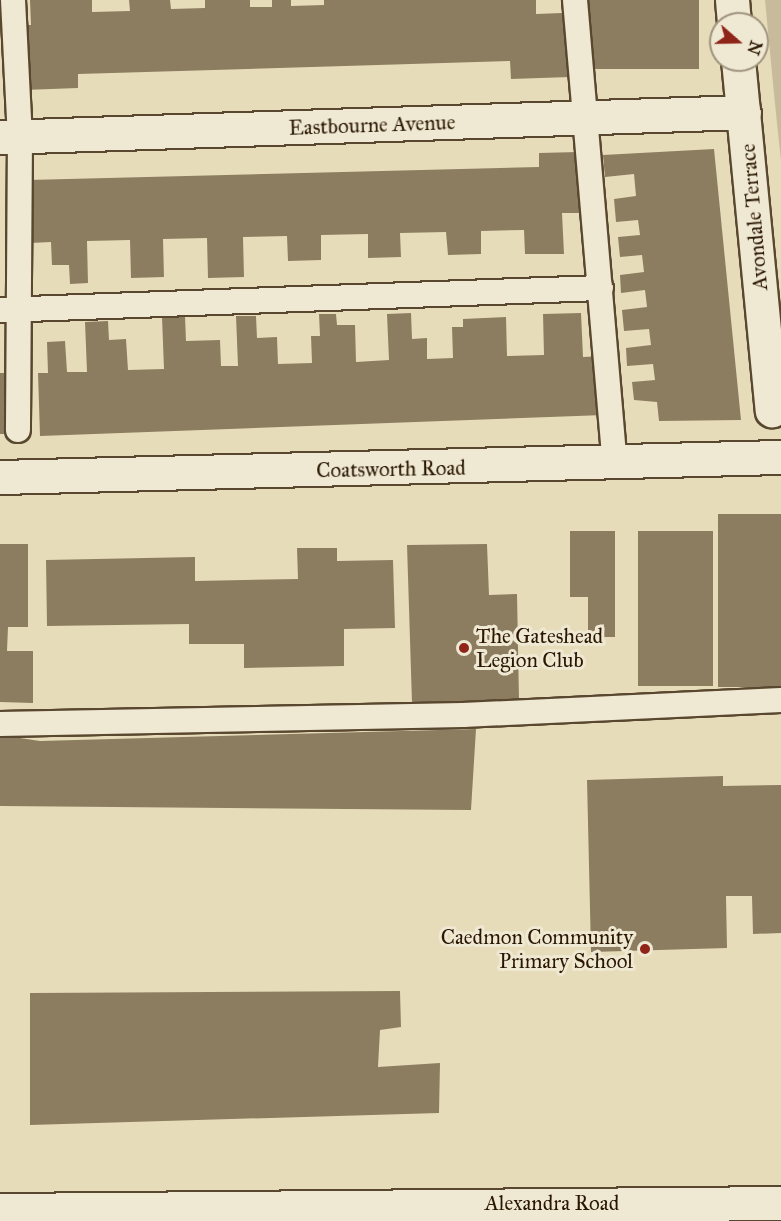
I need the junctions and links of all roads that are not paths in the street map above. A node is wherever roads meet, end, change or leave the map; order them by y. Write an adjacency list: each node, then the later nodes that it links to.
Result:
1 (13, 0): 6 (lane)
2 (575, 0): 5 (lane)
3 (739, 72): 4 (street, Avondale Terrace)
4 (744, 112): 5 (street, Eastbourne Avenue); 9 (street, Avondale Terrace)
5 (586, 118): 6 (street, Eastbourne Avenue); 7 (lane)
6 (10, 137): 8 (lane)
7 (601, 288): 8 (lane); 12 (lane)
8 (9, 310): 10 (lane)
9 (772, 410)
10 (18, 430)
11 (781, 457): 12 (street, Coatsworth Road)
12 (615, 465): 13 (street, Coatsworth Road)
13 (0, 477)
14 (781, 700): 15 (lane)
15 (0, 724)
16 (781, 1203): 18 (street, Alexandra Road)
17 (0, 1210): 19 (street, Alexandra Road)
18 (695, 1212): 19 (street, Alexandra Road)
19 (237, 1213)

